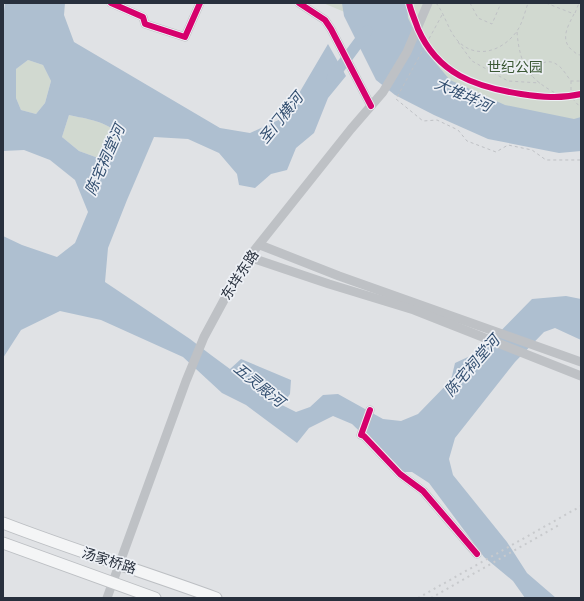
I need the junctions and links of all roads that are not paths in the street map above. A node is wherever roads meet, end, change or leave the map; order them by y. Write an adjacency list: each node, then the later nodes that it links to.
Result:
1 (112, 3): 2 (street)
2 (200, 3)
3 (299, 3): 5 (main road)
4 (435, 4): 5 (main road, 东垟东路)
5 (371, 106): 6 (main road, 东垟东路)
6 (260, 245): 7 (main road, 东垟东路); 8 (main road)
7 (249, 257): 9 (main road); 14 (main road, 东垟东路)
8 (581, 362)
9 (581, 376)
10 (370, 410): 13 (street)
11 (3, 523): 14 (main road, 汤家桥路)
12 (3, 543): 15 (main road, 汤家桥路)
13 (477, 554)
14 (118, 564): 15 (main road, 东垟东路); 18 (main road, 汤家桥路)
15 (112, 582): 16 (main road, 东垟东路); 17 (main road, 汤家桥路)
16 (107, 598)
17 (155, 598)
18 (216, 598)

